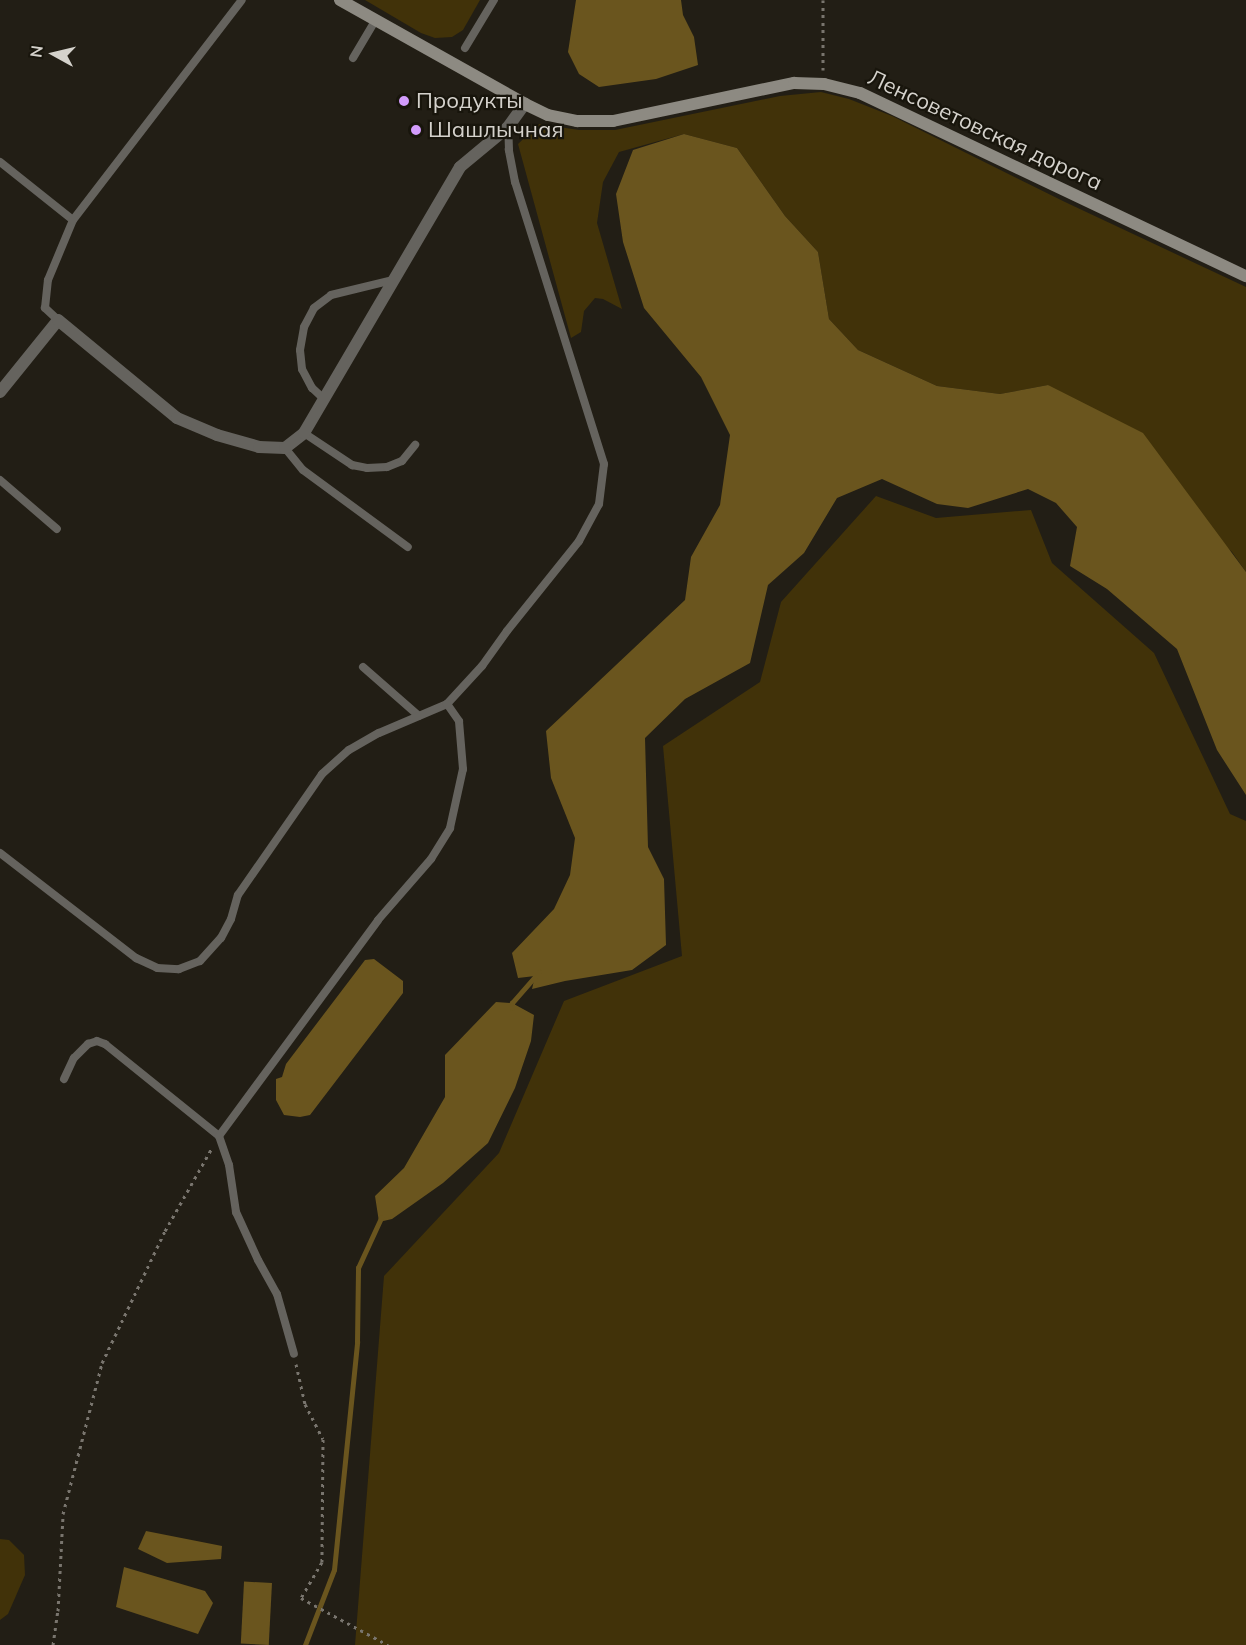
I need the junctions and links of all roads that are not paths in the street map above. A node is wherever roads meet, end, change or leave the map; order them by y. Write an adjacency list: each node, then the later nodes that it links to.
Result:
1 (242, 0): 10 (lane)
2 (340, 0): 4 (street, Ленсоветовская дорога)
3 (494, 0): 5 (lane)
4 (375, 21): 6 (lane); 7 (street, Ленсоветовская дорога)
5 (465, 48)
6 (353, 58)
7 (525, 104): 8 (street); 11 (street, Ленсоветовская дорога)
8 (508, 127): 12 (street); 23 (lane)
9 (0, 162): 10 (lane)
10 (73, 220): 13 (lane)
11 (1246, 276)
12 (393, 280): 15 (street); 15 (lane)
13 (58, 320): 14 (street); 18 (street)
14 (0, 392)
15 (324, 399): 16 (street)
16 (304, 433): 17 (lane); 18 (street)
17 (415, 445)
18 (285, 448): 21 (lane)
19 (0, 480): 20 (lane)
20 (57, 529)
21 (408, 547)
22 (363, 667): 24 (lane)
23 (447, 704): 24 (lane); 27 (lane)
24 (419, 716): 25 (lane)
25 (0, 854)
26 (64, 1079): 27 (lane)
27 (219, 1136): 28 (lane)
28 (294, 1354)

